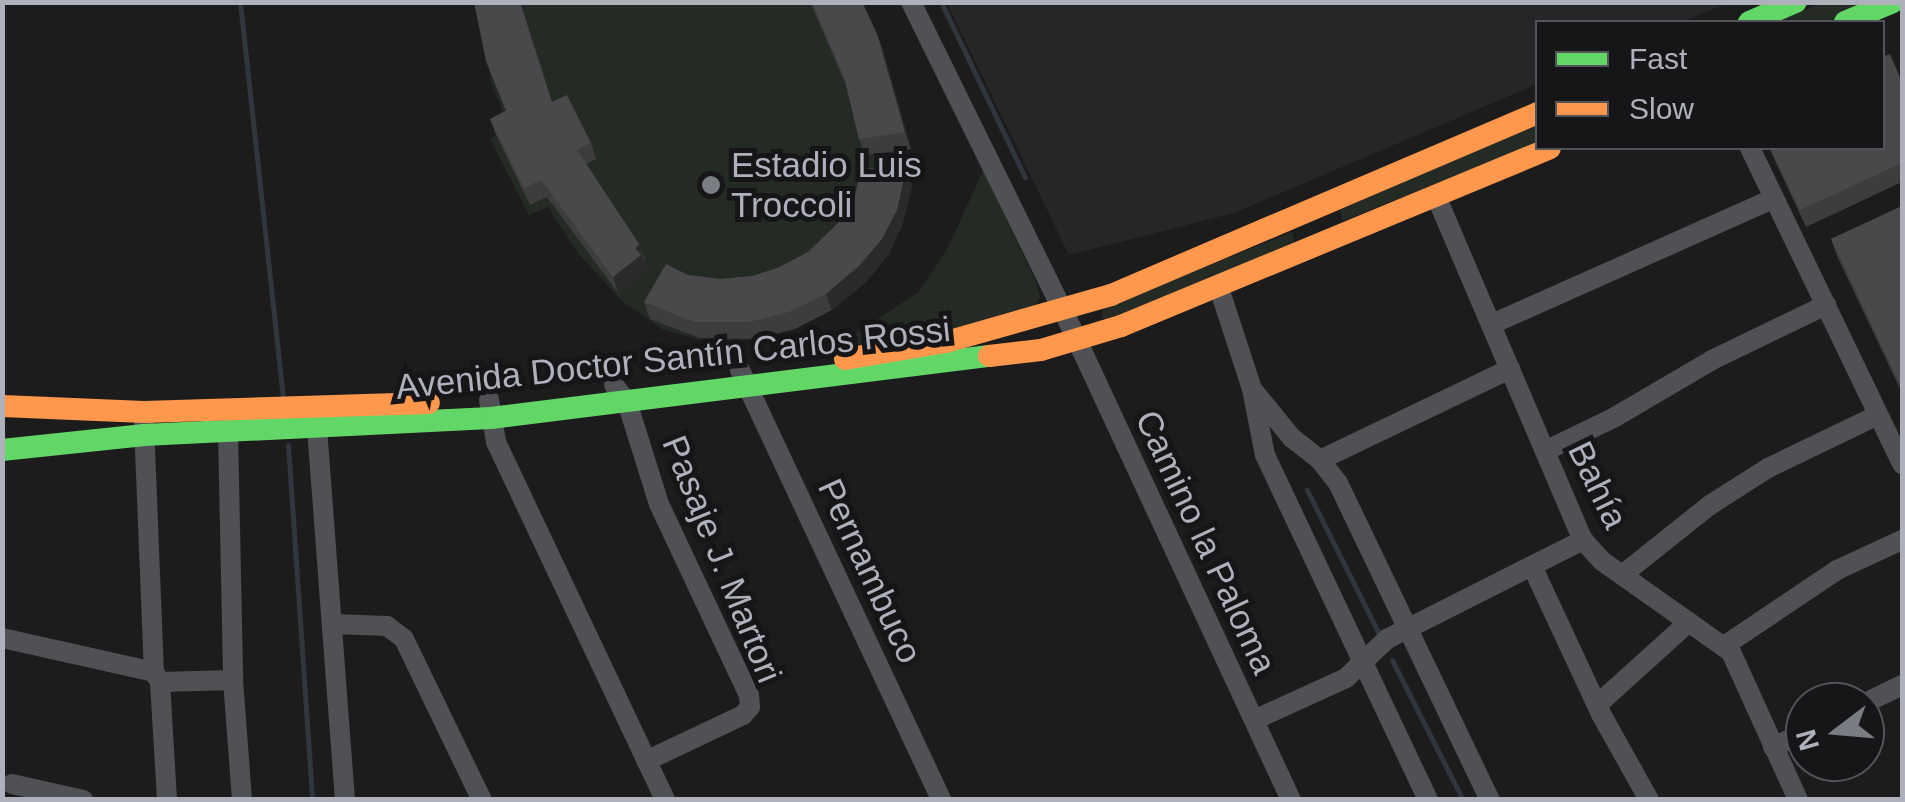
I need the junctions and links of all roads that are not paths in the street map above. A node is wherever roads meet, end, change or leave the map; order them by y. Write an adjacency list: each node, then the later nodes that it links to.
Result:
1 (912, 2): 15 (street)
2 (1796, 2): 4 (street)
3 (1893, 2): 5 (street)
4 (1754, 20)
5 (1850, 20)
6 (1535, 113): 11 (street, Avenida Doctor Santín Carlos Rossi)
7 (1545, 150): 9 (street, Avenida Doctor Santín Carlos Rossi)
8 (1751, 150): 10 (street)
9 (1436, 196): 12 (street, Avenida Doctor Santín Carlos Rossi); 16 (street, Bahía)
10 (1774, 199): 14 (street); 16 (street)
11 (1316, 207): 12 (street); 15 (street, Avenida Doctor Santín Carlos Rossi)
12 (1330, 241): 13 (street, Avenida Doctor Santín Carlos Rossi)
13 (1219, 288): 17 (street, Avenida Doctor Santín Carlos Rossi); 21 (street)
14 (1826, 304): 26 (street); 31 (street)
15 (1062, 312): 17 (street, Camino la Paloma); 18 (street); 20 (street, Avenida Doctor Santín Carlos Rossi)
16 (1492, 324): 19 (street, Bahía)
17 (1077, 340): 18 (street, Avenida Doctor Santín Carlos Rossi); 47 (street, Camino la Paloma)
18 (964, 362): 20 (street, Avenida Doctor Santín Carlos Rossi)
19 (1510, 369): 31 (street, Bahía); 32 (street)
20 (744, 379): 22 (street, Avenida Doctor Santín Carlos Rossi); 58 (street, Pernambuco)
21 (1252, 389): 32 (street); 43 (street)
22 (620, 393): 24 (street, Avenida Doctor Santín Carlos Rossi); 50 (street, Pasaje J. Martori)
23 (14, 406): 25 (street, Avenida Doctor Santín Carlos Rossi); 30 (street)
24 (490, 409): 25 (street, Avenida Doctor Santín Carlos Rossi); 27 (street, Avenida Doctor Santín Carlos Rossi); 50 (street)
25 (144, 412): 29 (street)
26 (1878, 415): 33 (street); 37 (street)
27 (317, 428): 28 (street, Avenida Doctor Santín Carlos Rossi); 39 (street)
28 (228, 432): 29 (street, Avenida Doctor Santín Carlos Rossi); 45 (street)
29 (144, 436): 30 (street, Avenida Doctor Santín Carlos Rossi); 44 (street)
30 (13, 450)
31 (1546, 451): 34 (street, Bahía)
32 (1320, 460): 40 (street)
33 (1902, 464)
34 (1583, 540): 36 (street); 37 (street, Bahía)
35 (1902, 540): 42 (street)
36 (1532, 566): 40 (street); 46 (street)
37 (1622, 575): 38 (street, Bahía)
38 (1690, 622): 42 (street, Bahía); 46 (street)
39 (333, 624): 55 (street); 56 (street)
40 (1404, 630): 43 (street); 61 (street)
41 (2, 638): 44 (street)
42 (1724, 646): 49 (street, Bahía)
43 (1361, 664): 47 (street); 60 (street)
44 (157, 677): 45 (street); 53 (street)
45 (233, 680): 54 (street)
46 (1597, 705): 62 (street)
47 (1254, 720): 59 (street, Camino la Paloma)
48 (1785, 742): 49 (street)
49 (1774, 747): 63 (street, Bahía)
50 (646, 761): 57 (street)
51 (12, 784): 52 (street)
52 (83, 800)
53 (166, 800)
54 (242, 800)
55 (345, 800)
56 (482, 800)
57 (664, 800)
58 (941, 800)
59 (1291, 800)
60 (1428, 800)
61 (1490, 800)
62 (1649, 800)
63 (1798, 800)

